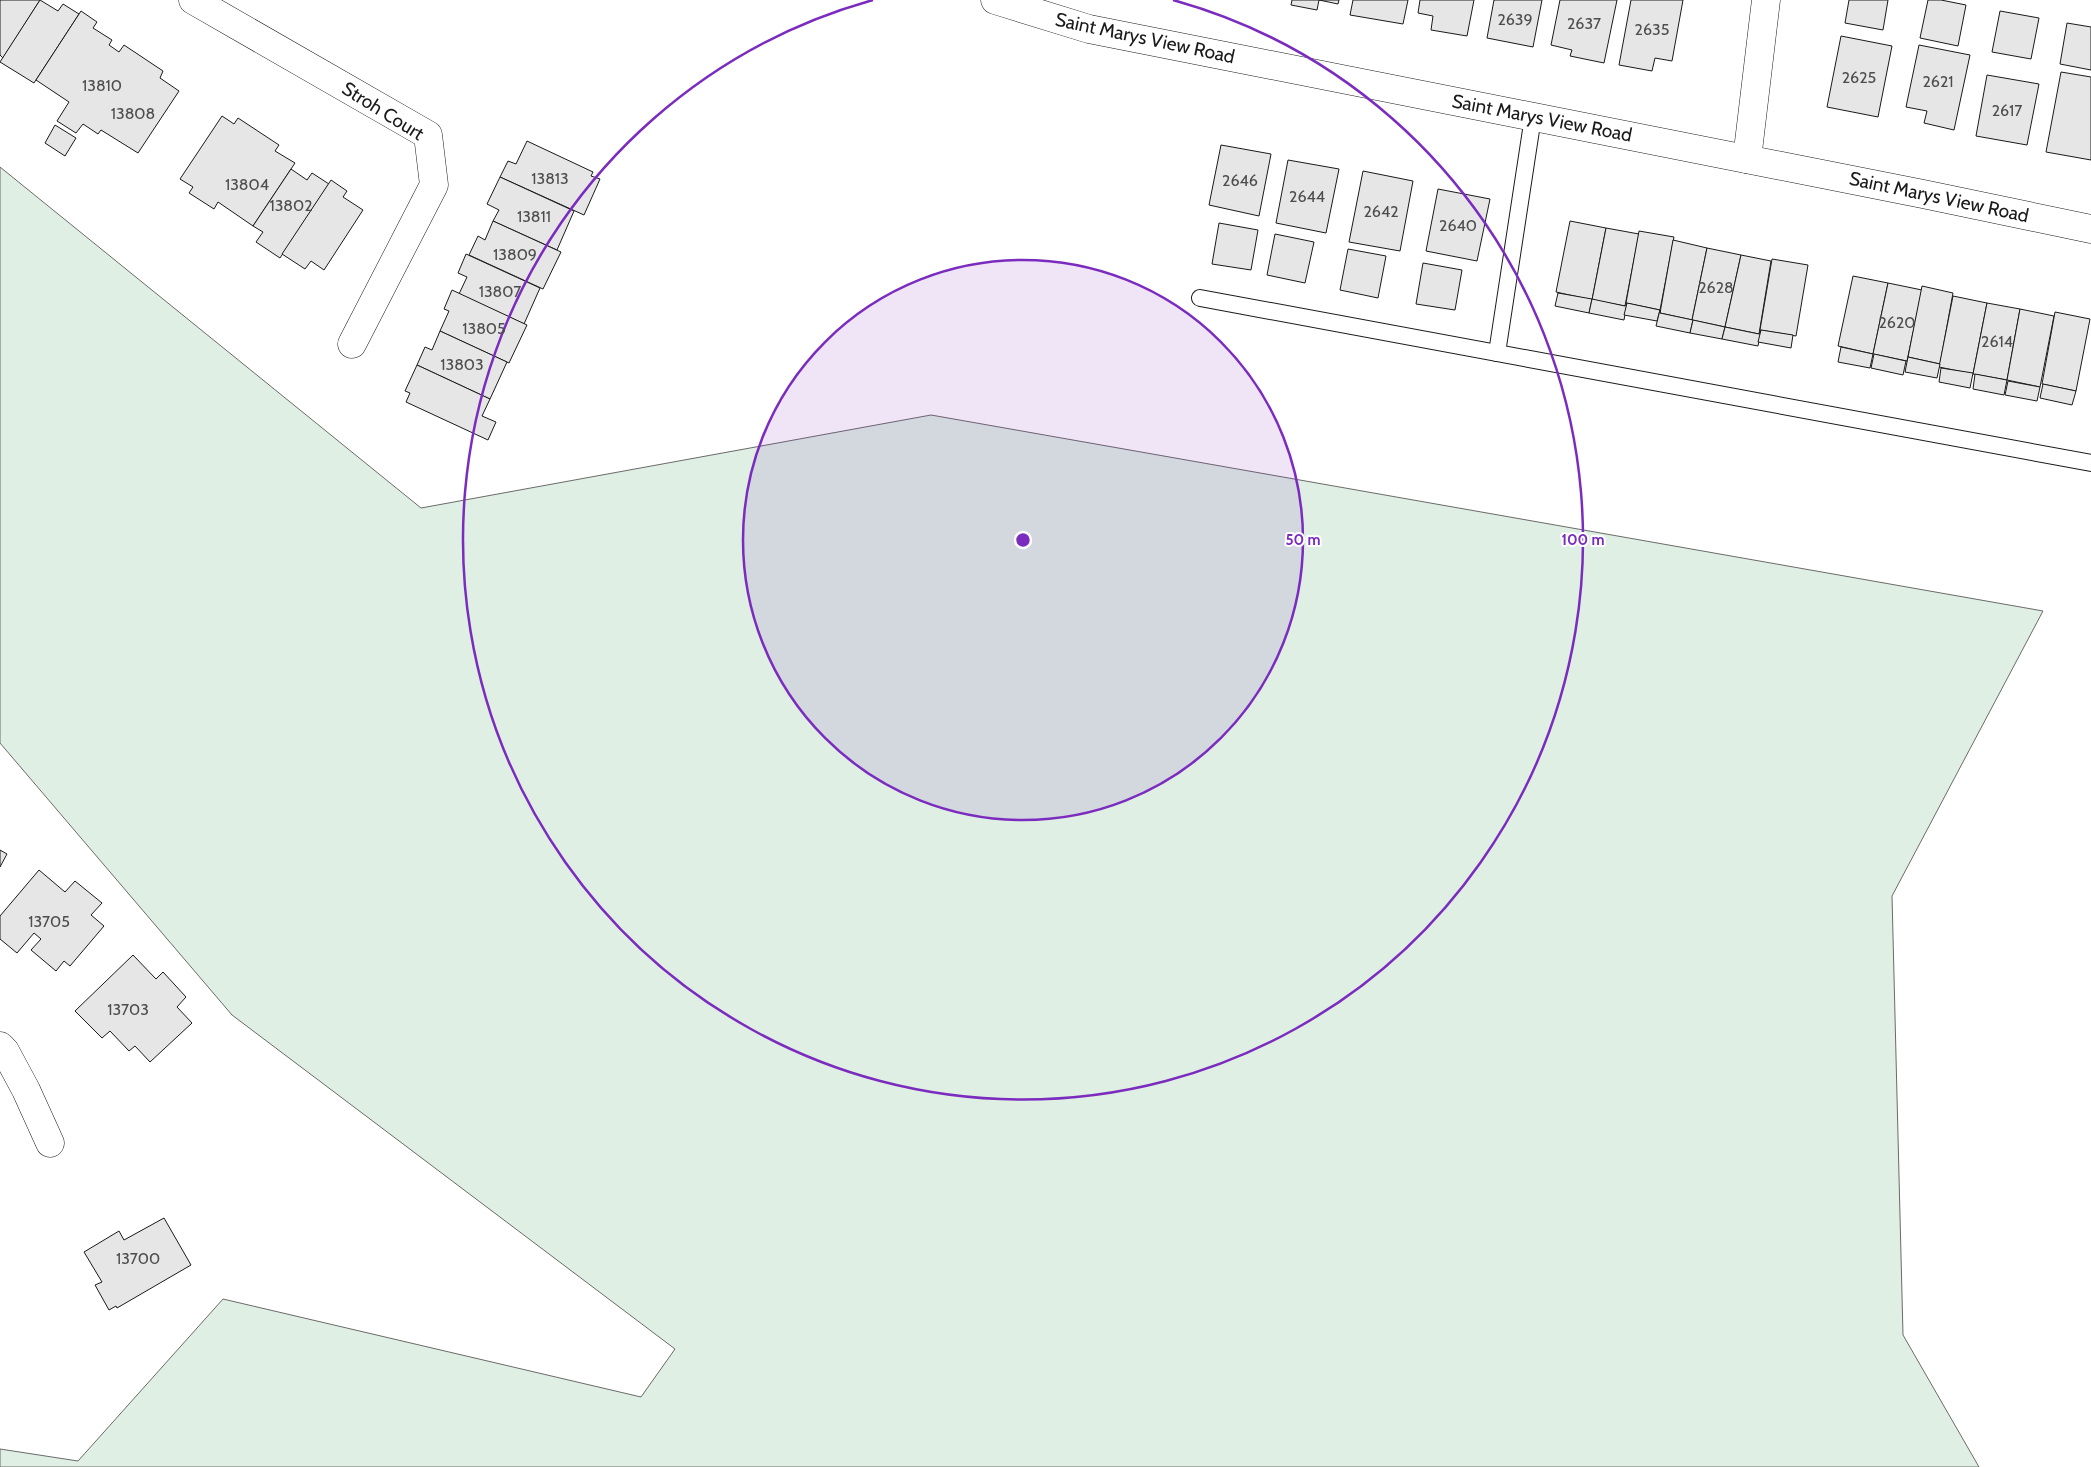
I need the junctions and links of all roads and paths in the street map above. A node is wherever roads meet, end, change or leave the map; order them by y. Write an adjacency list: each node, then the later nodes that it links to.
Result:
1 (193, 0): 8 (street, Stroh Court)
2 (994, 0): 4 (street, Saint Marys View Road)
3 (1766, 0): 5 (street)
4 (1534, 117): 5 (street, Saint Marys View Road); 9 (lane)
5 (1747, 159): 6 (street, Saint Marys View Road)
6 (2091, 229)
7 (1200, 298): 9 (lane)
8 (352, 344)
9 (1497, 353): 10 (lane)
10 (2091, 463)
11 (0, 1046): 12 (street)
12 (50, 1143)

